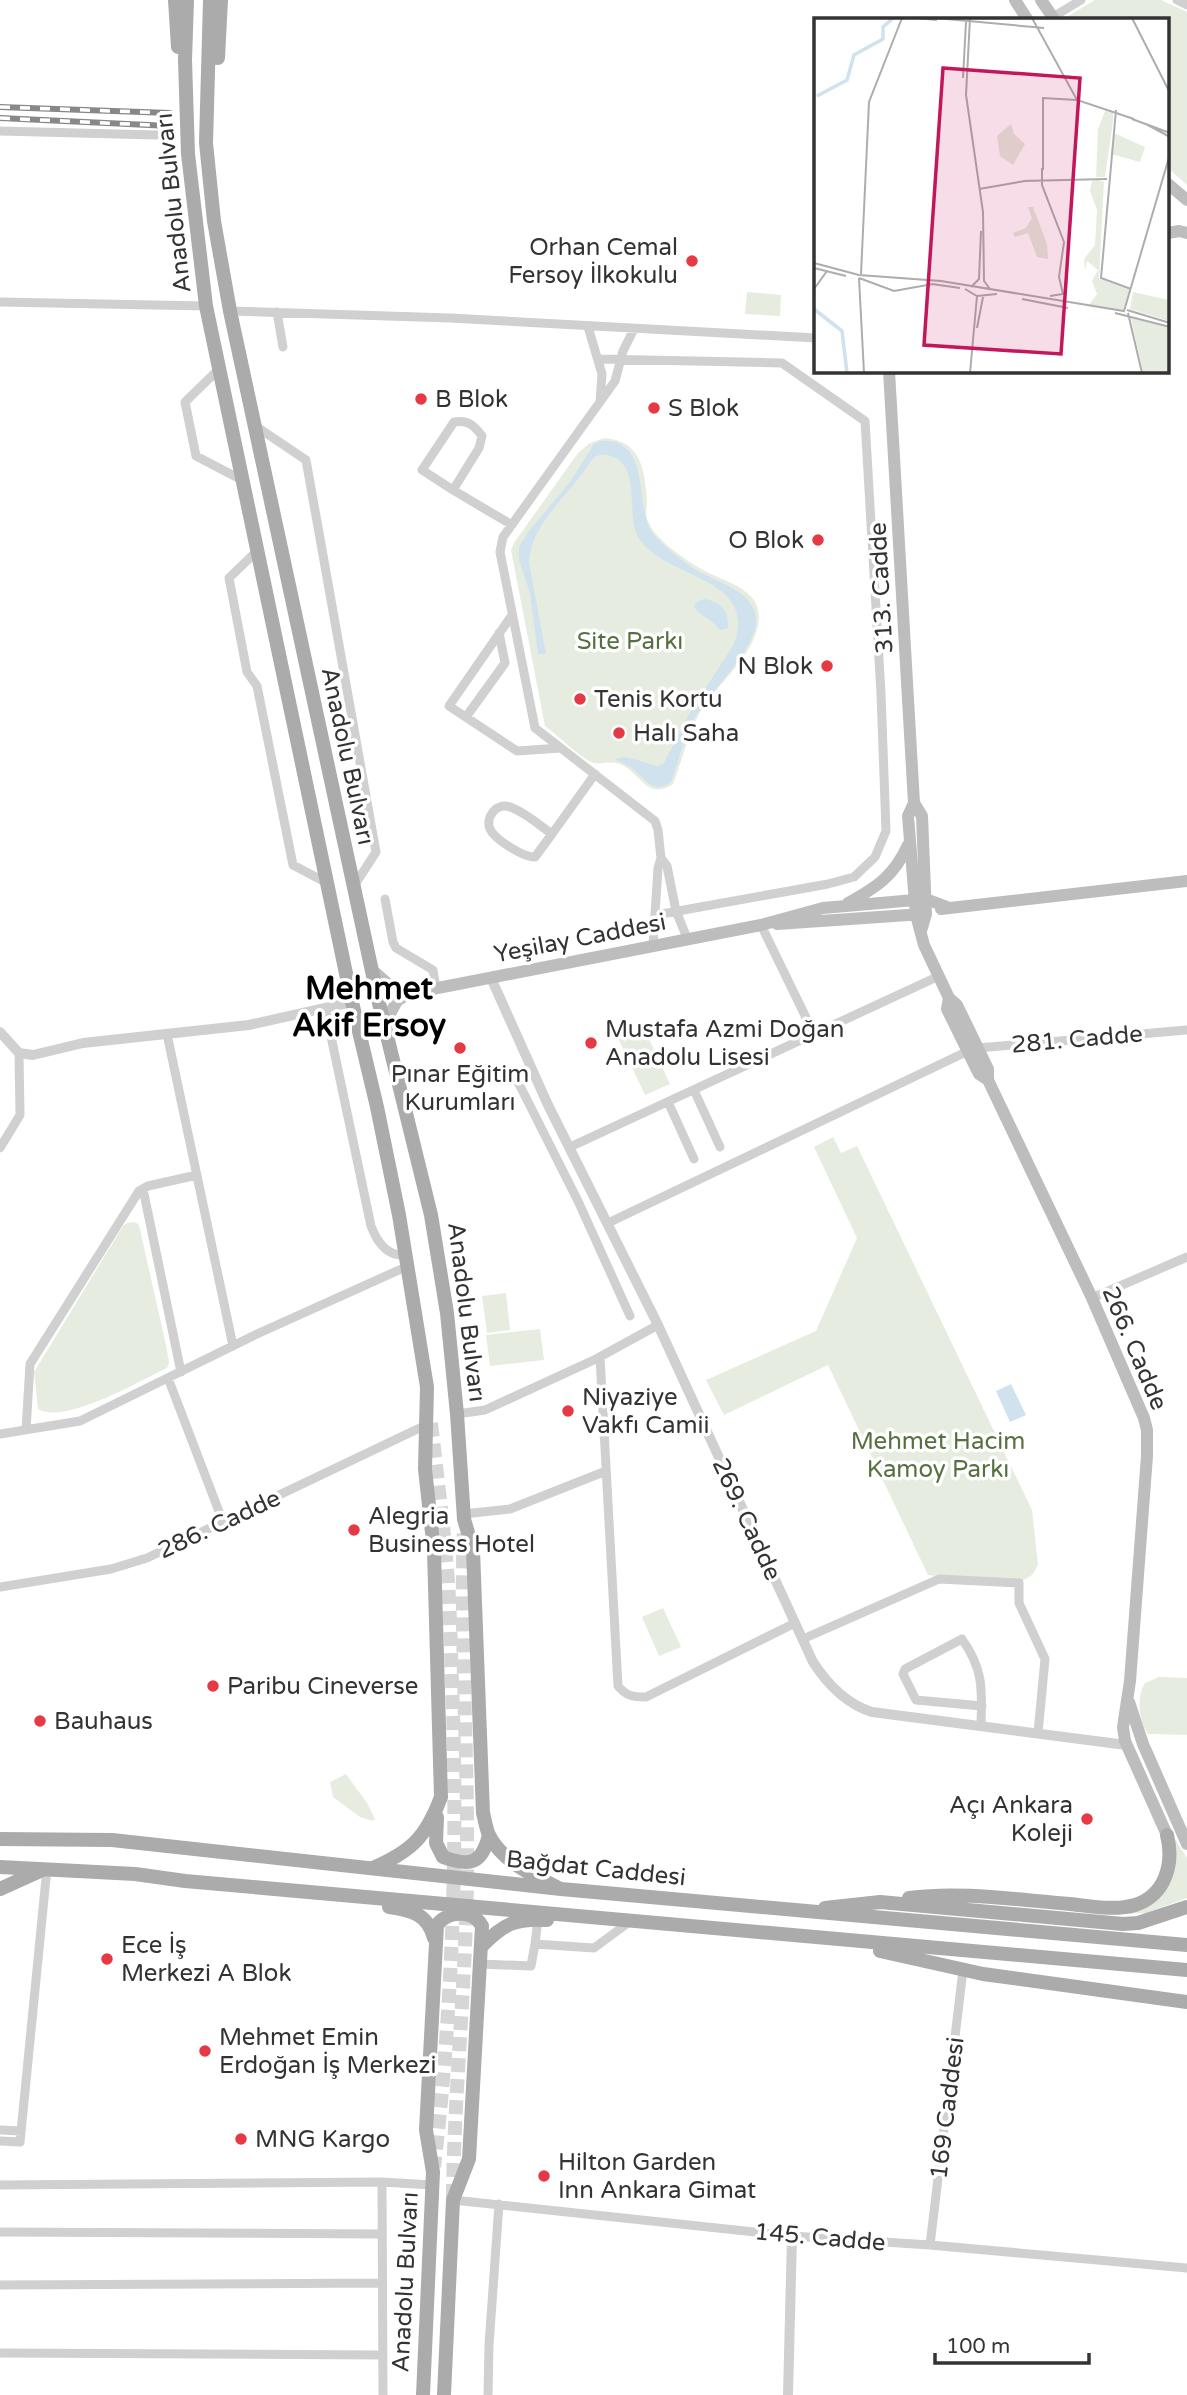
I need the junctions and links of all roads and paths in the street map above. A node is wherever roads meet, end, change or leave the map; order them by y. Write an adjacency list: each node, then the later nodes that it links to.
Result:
1 (175, 0): 13 (main road)
2 (187, 0): 13 (main road, Anadolu Bulvarı)
3 (210, 0): 12 (main road, Anadolu Bulvarı)
4 (221, 0): 12 (main road)
5 (1015, 0): 10 (main road)
6 (1041, 0): 11 (main road)
7 (1081, 0): 11 (street)
8 (1177, 0): 9 (street)
9 (1187, 5)
10 (1026, 18)
11 (1054, 18)
12 (207, 106): 18 (main road, Anadolu Bulvarı)
13 (186, 111): 17 (main road, Anadolu Bulvarı)
14 (0, 131): 15 (street)
15 (156, 135)
16 (0, 302): 17 (street)
17 (206, 306): 26 (main road, Anadolu Bulvarı)
18 (230, 311): 19 (street); 29 (main road, Anadolu Bulvarı)
19 (277, 312): 20 (street); 23 (street)
20 (588, 327): 21 (street); 24 (street)
21 (634, 329): 22 (street); 25 (street)
22 (814, 338)
23 (283, 347)
24 (598, 359): 25 (street); 28 (street)
25 (621, 359): 28 (street); 49 (street)
26 (219, 369): 30 (main road, Anadolu Bulvarı); 30 (street)
27 (889, 373): 39 (main road, 313. Cadde)
28 (600, 404): 32 (street)
29 (254, 425): 45 (main road, Anadolu Bulvarı); 45 (street)
30 (242, 480): 33 (main road, Anadolu Bulvarı)
31 (453, 489): 31 (street); 32 (street)
32 (512, 524): 34 (street)
33 (257, 551): 44 (main road, Anadolu Bulvarı); 44 (street)
34 (512, 615): 35 (street); 37 (street)
35 (499, 633): 36 (street); 36 (street)
36 (466, 717): 37 (street)
37 (560, 748): 38 (street)
38 (595, 775): 40 (street); 42 (street)
39 (914, 803): 41 (main road, 313. Cadde); 48 (main road, 313. Cadde)
40 (552, 834): 40 (street)
41 (910, 841): 47 (main road); 48 (main road, 313. Cadde)
42 (662, 858): 49 (street); 50 (street)
43 (1187, 881): 48 (main road, Yeşilay Caddesi)
44 (327, 883): 59 (main road, Anadolu Bulvarı)
45 (353, 887): 54 (main road, Anadolu Bulvarı)
46 (385, 899): 57 (street)
47 (842, 906): 48 (main road, Yeşilay Caddesi); 51 (main road, Yeşilay Caddesi)
48 (921, 907): 51 (main road, Yeşilay Caddesi); 55 (main road, 266. Cadde)
49 (676, 911): 50 (street); 52 (street)
50 (656, 915): 53 (street)
51 (761, 925): 52 (main road, Yeşilay Caddesi); 65 (street)
52 (687, 938): 53 (main road, Yeşilay Caddesi)
53 (653, 945): 56 (main road, Yeşilay Caddesi)
54 (371, 969): 58 (main road); 61 (main road, Anadolu Bulvarı)
55 (939, 976): 65 (street); 66 (main road, 266. Cadde)
56 (491, 978): 57 (main road, Yeşilay Caddesi); 71 (street, 269. Cadde)
57 (436, 989): 58 (main road, Yeşilay Caddesi)
58 (407, 994): 61 (main road)
59 (352, 1002): 60 (street); 81 (main road, Anadolu Bulvarı)
60 (326, 1008): 64 (street); 81 (street)
61 (384, 1025): 89 (main road, Anadolu Bulvarı)
62 (1187, 1030): 66 (street, 281. Cadde)
63 (0, 1032): 67 (street)
64 (167, 1034): 67 (street); 75 (street)
65 (814, 1034): 69 (street)
66 (973, 1050): 79 (street); 82 (main road, 266. Cadde)
67 (19, 1053): 73 (street)
68 (515, 1076): 78 (street)
69 (694, 1090): 70 (street); 72 (street)
70 (668, 1102): 71 (street); 74 (street)
71 (569, 1147): 77 (street, 269. Cadde)
72 (720, 1147)
73 (0, 1148)
74 (694, 1159)
75 (197, 1175): 76 (street); 85 (street)
76 (143, 1189): 87 (street); 91 (street)
77 (593, 1194): 78 (street); 79 (street, 269. Cadde)
78 (578, 1201): 83 (street)
79 (608, 1223): 84 (street, 269. Cadde)
80 (1187, 1257): 82 (street)
81 (407, 1261): 85 (street); 90 (main road, Anadolu Bulvarı)
82 (1092, 1298): 99 (main road, 266. Cadde)
83 (630, 1316)
84 (658, 1325): 86 (street); 97 (street, 269. Cadde)
85 (233, 1346): 87 (street)
86 (600, 1357): 89 (street); 93 (street)
87 (181, 1372): 88 (street)
88 (167, 1378): 91 (street); 95 (street)
89 (457, 1414): 94 (main road, Anadolu Bulvarı)
90 (426, 1425): 95 (street, 286. Cadde); 105 (main road, Anadolu Bulvarı)
91 (26, 1430): 92 (street)
92 (0, 1434)
93 (606, 1471): 94 (street); 97 (street)
94 (464, 1517): 107 (main road, Anadolu Bulvarı)
95 (223, 1522): 96 (street, 286. Cadde)
96 (0, 1587)
97 (795, 1623): 98 (street, 269. Cadde)
98 (803, 1639): 101 (street, 269. Cadde); 102 (street)
99 (1128, 1696): 103 (main road, 266. Cadde); 104 (main road, 266. Cadde)
100 (982, 1706): 100 (street); 101 (street)
101 (981, 1726): 102 (street, 269. Cadde)
102 (1038, 1732): 104 (street, 269. Cadde)
103 (1139, 1734): 104 (main road); 111 (main road, 266. Cadde)
104 (1125, 1739): 108 (main road)
105 (438, 1805): 107 (main road, Anadolu Bulvarı); 114 (main road)
106 (0, 1829): 109 (main road)
107 (489, 1835): 117 (main road)
108 (1167, 1835): 119 (main road)
109 (56, 1838): 110 (main road, Bağdat Caddesi); 114 (main road, Bağdat Caddesi)
110 (0, 1839)
111 (1187, 1844)
112 (0, 1867): 113 (main road, Bağdat Caddesi)
113 (47, 1868): 115 (main road); 116 (main road); 118 (main road, Bağdat Caddesi); 135 (street)
114 (373, 1868): 117 (main road, Bağdat Caddesi)
115 (0, 1876)
116 (0, 1889)
117 (561, 1889): 121 (main road, Bağdat Caddesi)
118 (327, 1893): 122 (main road, Bağdat Caddesi); 128 (main road)
119 (880, 1902): 120 (main road); 121 (main road)
120 (1187, 1907)
121 (811, 1912): 127 (main road, Bağdat Caddesi)
122 (604, 1916): 123 (main road); 124 (main road, Bağdat Caddesi)
123 (538, 1919): 126 (street); 129 (main road)
124 (633, 1919): 125 (main road, Bağdat Caddesi); 126 (street)
125 (820, 1939): 131 (main road); 132 (main road, Bağdat Caddesi)
126 (535, 1944): 130 (street)
127 (1187, 1945)
128 (436, 1946): 129 (main road, Anadolu Bulvarı); 137 (main road, Anadolu Bulvarı)
129 (481, 1947): 130 (main road, Anadolu Bulvarı)
130 (480, 1964): 140 (main road, Anadolu Bulvarı)
131 (963, 1970): 133 (main road); 145 (street, 169 Caddesi)
132 (1187, 1970)
133 (1187, 2002)
134 (0, 2130): 135 (street)
135 (21, 2131): 136 (street)
136 (0, 2141)
137 (433, 2178): 138 (street); 152 (main road, Anadolu Bulvarı)
138 (382, 2182): 139 (street); 143 (street)
139 (0, 2185)
140 (453, 2200): 141 (street, 145. Cadde); 153 (main road, Anadolu Bulvarı)
141 (499, 2204): 144 (street, 145. Cadde); 154 (street)
142 (0, 2232): 143 (street)
143 (382, 2234): 147 (street)
144 (792, 2236): 145 (street, 145. Cadde); 155 (street)
145 (930, 2245): 146 (street, 145. Cadde)
146 (1187, 2268)
147 (382, 2283): 148 (street); 150 (street)
148 (0, 2285)
149 (0, 2353): 150 (street)
150 (383, 2355): 151 (street)
151 (383, 2395)
152 (423, 2395)
153 (444, 2395)
154 (488, 2395)
155 (788, 2395)

